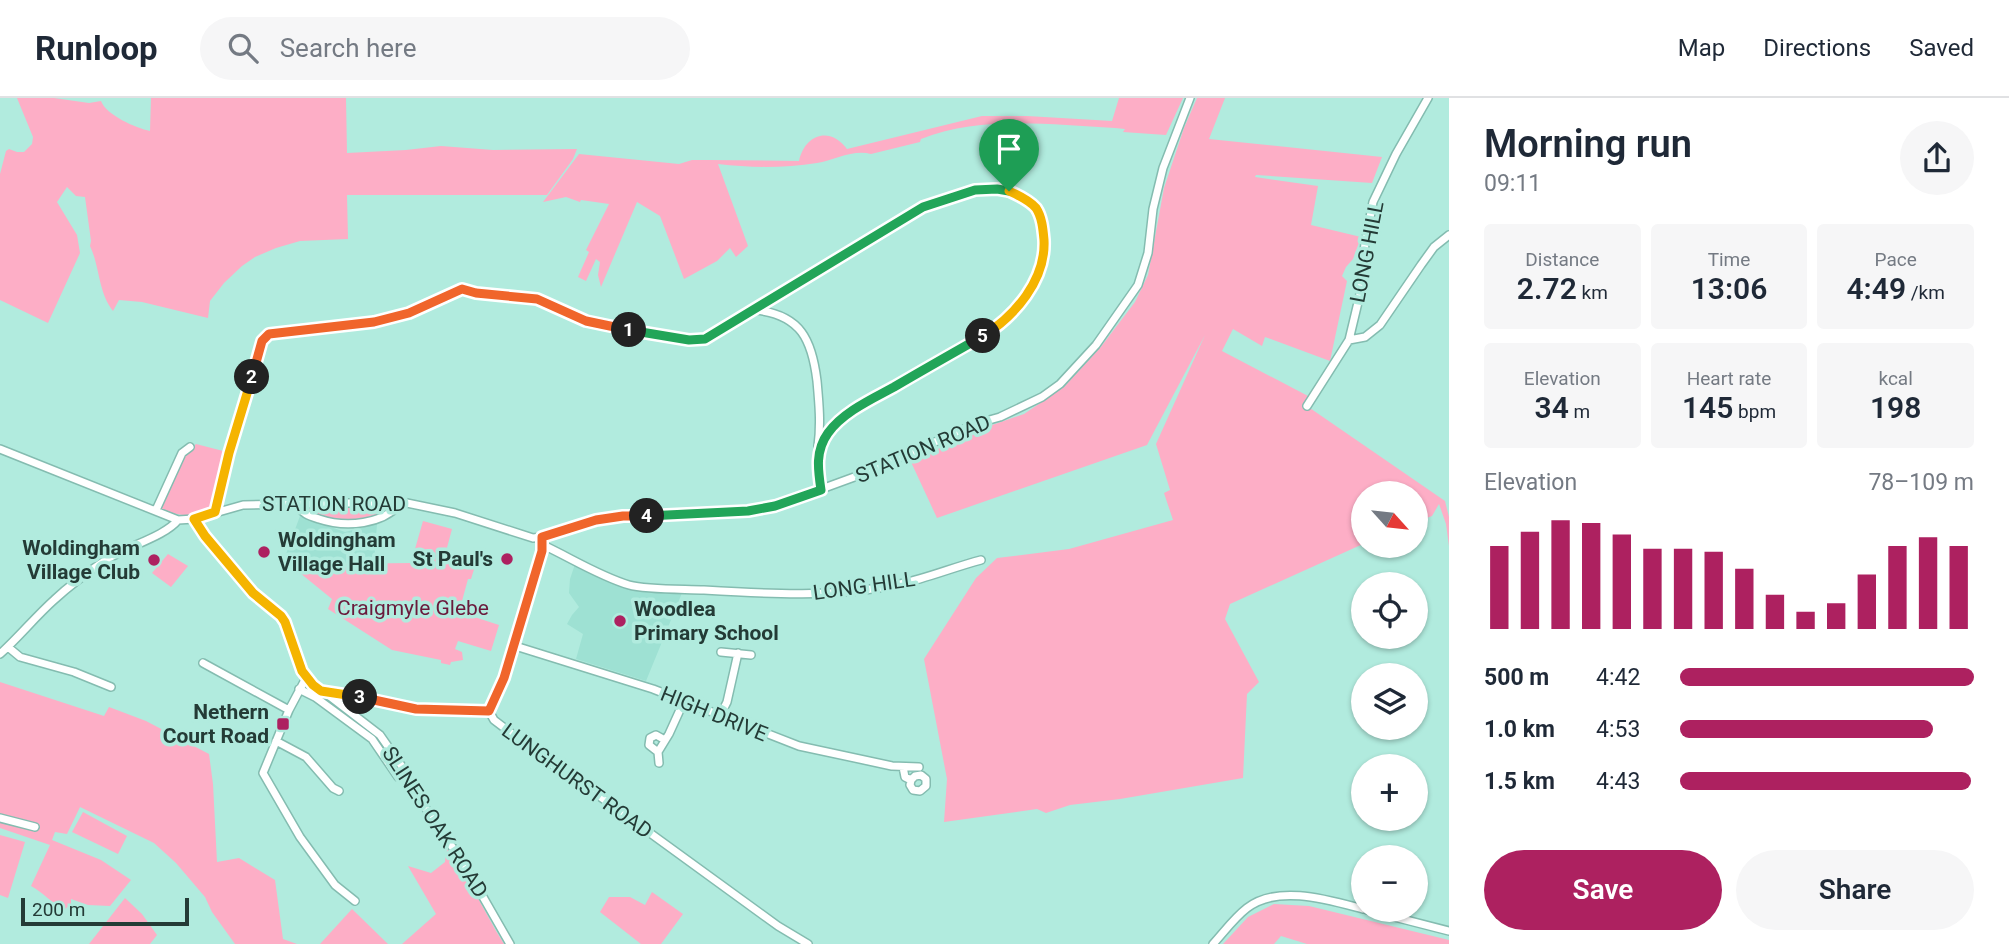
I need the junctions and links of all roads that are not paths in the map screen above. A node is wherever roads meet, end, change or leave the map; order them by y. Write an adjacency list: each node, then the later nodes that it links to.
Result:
1 (1190, 98): 10 (street, STATION ROAD)
2 (1428, 98): 5 (street, LONG HILL)
3 (1449, 235): 5 (street)
4 (756, 310): 9 (street); 9 (street); 14 (street)
5 (1349, 341): 6 (street, LONG HILL)
6 (1307, 406)
7 (190, 447): 13 (street)
8 (0, 449): 13 (street)
9 (817, 460): 10 (street)
10 (821, 490): 17 (street, STATION ROAD)
11 (402, 502): 12 (street, STATION ROAD); 12 (street); 17 (street, STATION ROAD)
12 (297, 504): 14 (street, STATION ROAD)
13 (156, 510): 16 (street)
14 (215, 512): 15 (street, STATION ROAD)
15 (194, 519): 16 (street, STATION ROAD); 26 (street, SLINES OAK ROAD)
16 (178, 520): 20 (street)
17 (542, 541): 18 (street, LONG HILL); 19 (street)
18 (981, 560)
19 (512, 645): 30 (street, HIGH DRIVE); 32 (street)
20 (8, 647): 23 (street); 27 (street)
21 (721, 652): 22 (street)
22 (738, 653): 24 (street); 33 (street)
23 (0, 654)
24 (751, 655)
25 (203, 663): 31 (street)
26 (306, 678): 28 (street); 29 (street, SLINES OAK ROAD)
27 (111, 687)
28 (299, 689): 31 (street); 40 (street)
29 (321, 691): 32 (street, LUNGHURST ROAD); 49 (street, SLINES OAK ROAD)
30 (684, 701): 33 (street, HIGH DRIVE); 34 (street)
31 (289, 710): 35 (street)
32 (489, 711): 50 (street, LUNGHURST ROAD)
33 (720, 716): 38 (street, HIGH DRIVE)
34 (665, 740): 36 (street); 36 (street)
35 (276, 741): 42 (street); 45 (street)
36 (658, 752): 37 (street)
37 (660, 763)
38 (903, 767): 39 (street, HIGH DRIVE); 41 (street)
39 (919, 767)
40 (398, 777)
41 (911, 780)
42 (339, 791)
43 (0, 818): 44 (street)
44 (35, 827)
45 (355, 901)
46 (1351, 906): 51 (street)
47 (1417, 922): 48 (street)
48 (1449, 930)
49 (510, 944)
50 (808, 944)
51 (1213, 944)

